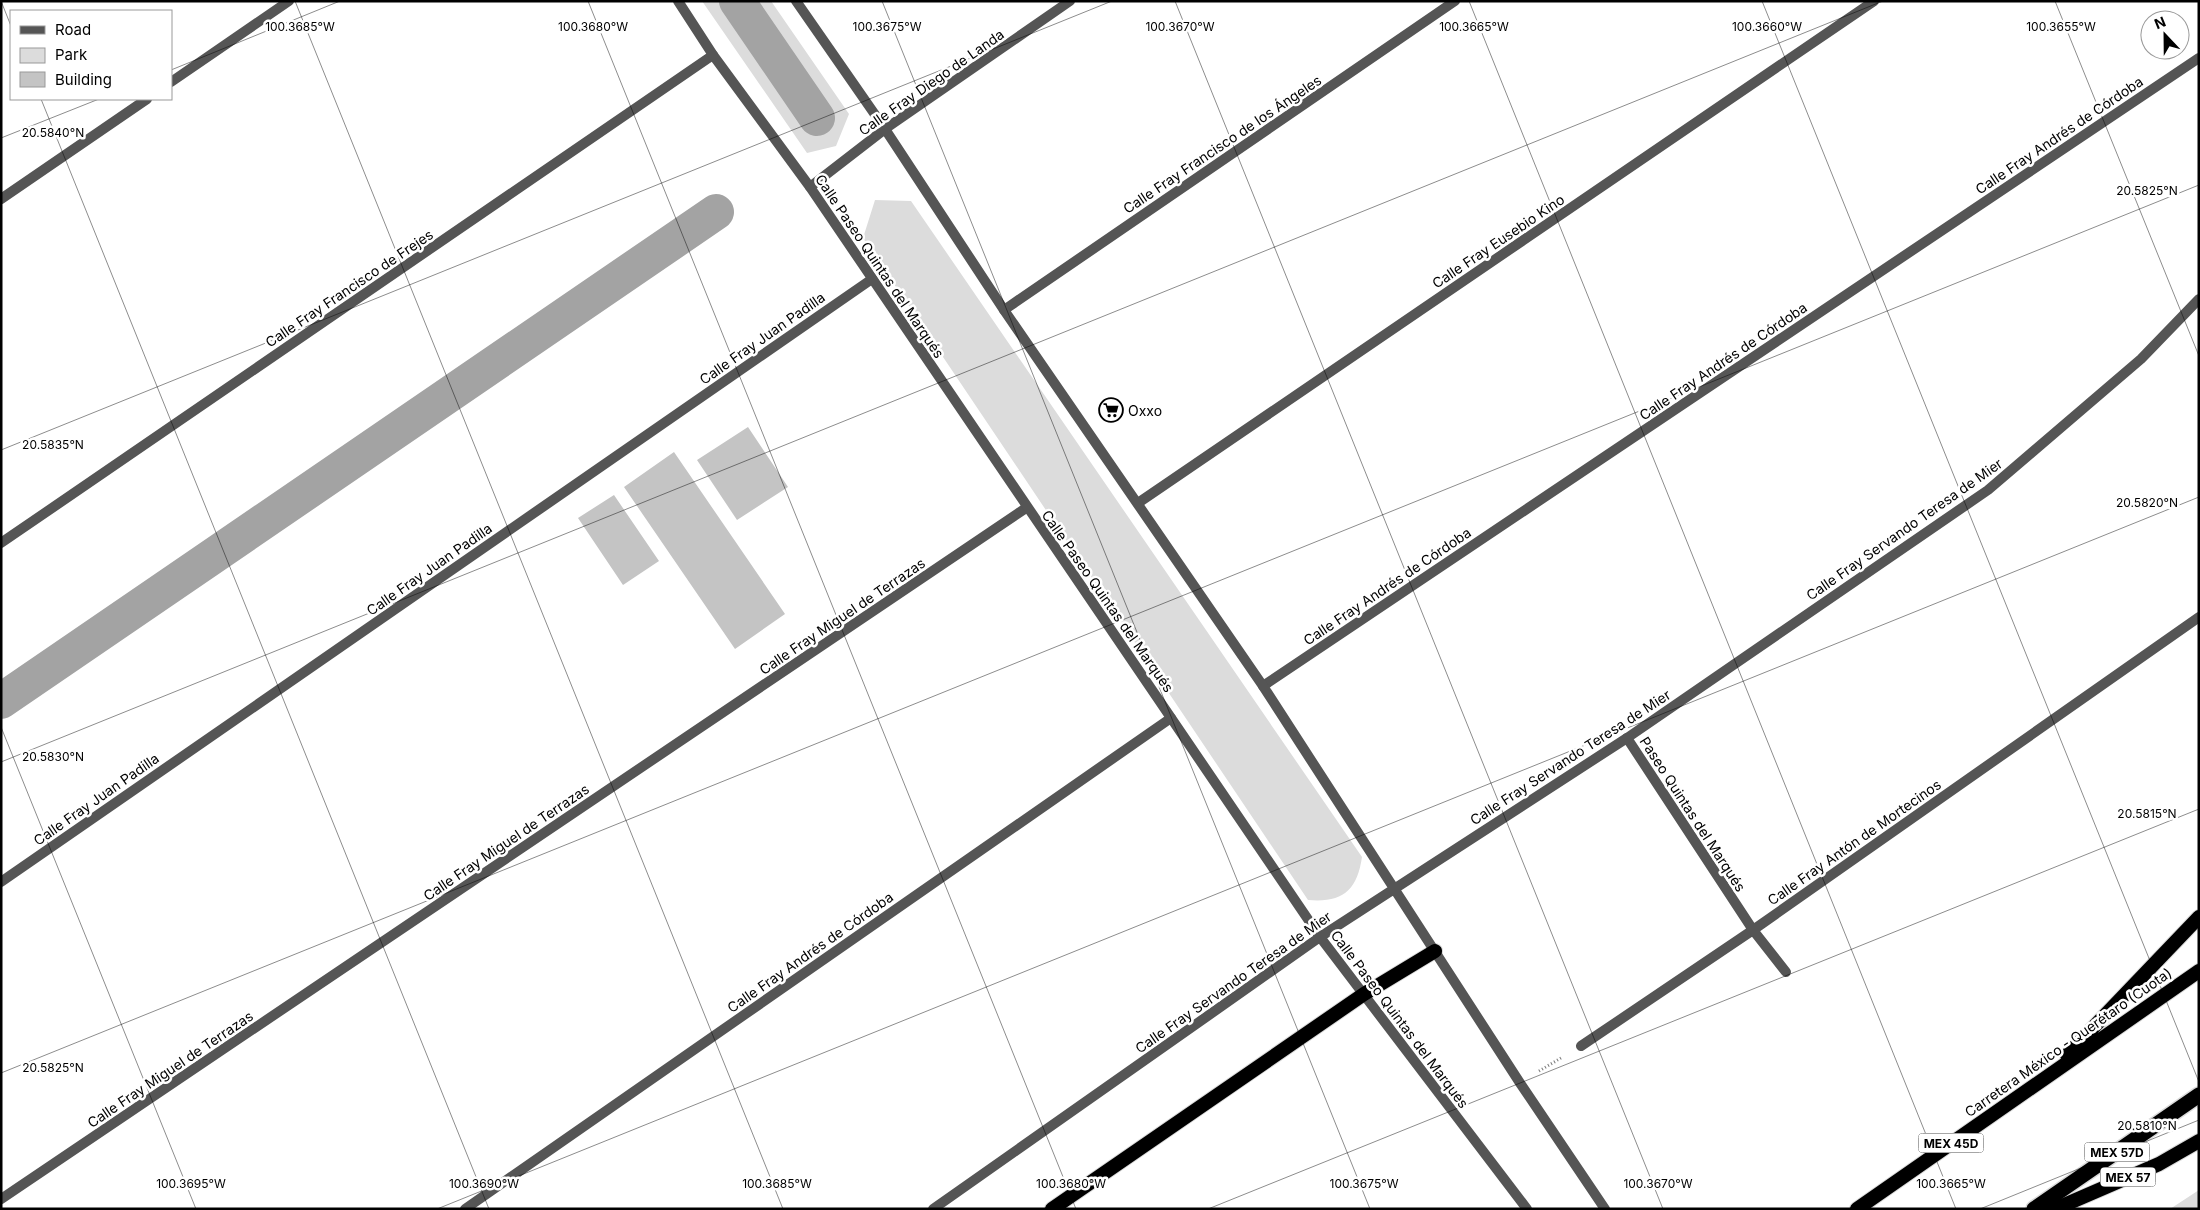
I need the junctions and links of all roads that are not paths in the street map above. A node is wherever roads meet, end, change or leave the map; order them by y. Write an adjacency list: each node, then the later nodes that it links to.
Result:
1 (290, 1): 9 (street)
2 (678, 1): 7 (street, Calle Paseo Quintas del Marqués)
3 (796, 1): 11 (street)
4 (1070, 1): 11 (street, Calle Fray Diego de Landa)
5 (1455, 1): 16 (street, Calle Fray Francisco de los Ángeles)
6 (1874, 1): 17 (street, Calle Fray Eusebio Kino)
7 (713, 55): 12 (street, Calle Paseo Quintas del Marqués); 19 (street, Calle Fray Francisco de Frejes)
8 (2199, 58): 21 (street, Calle Fray Andrés de Córdoba)
9 (172, 81)
10 (146, 100): 13 (street)
11 (885, 129): 12 (street, Calle Fray Diego de Landa); 16 (street)
12 (810, 187): 14 (street, Calle Paseo Quintas del Marqués)
13 (1, 199)
14 (872, 279): 18 (street, Calle Paseo Quintas del Marqués); 24 (street, Calle Fray Juan Padilla)
15 (2199, 298): 23 (street, Calle Fray Servando Teresa de Mier)
16 (1004, 310): 17 (street)
17 (1138, 502): 21 (street)
18 (1026, 508): 22 (street, Calle Paseo Quintas del Marqués); 37 (street, Calle Fray Miguel de Terrazas)
19 (1, 543)
20 (2199, 617): 27 (street, Calle Fray Antón de Mortecinos)
21 (1263, 686): 25 (street)
22 (1171, 718): 28 (street, Calle Paseo Quintas del Marqués); 38 (street, Calle Fray Andrés de Córdoba)
23 (1627, 738): 25 (street, Calle Fray Servando Teresa de Mier); 27 (street, Paseo Quintas del Marqués)
24 (1, 882)
25 (1394, 888): 28 (street, Calle Fray Servando Teresa de Mier); 29 (street)
26 (2199, 917): 34 (highway)
27 (1753, 930): 31 (street, Paseo Quintas del Marqués); 33 (street, Calle Fray Antón de Mortecinos)
28 (1320, 937): 32 (street, Calle Paseo Quintas del Marqués); 39 (street, Calle Fray Servando Teresa de Mier)
29 (1435, 951): 32 (highway); 42 (street)
30 (2199, 971): 34 (highway, Carretera México - Querétaro (Cuota) / MEX 45D)
31 (1786, 972)
32 (1364, 994): 40 (highway); 41 (street, Calle Paseo Quintas del Marqués)
33 (1581, 1046)
34 (2046, 1077): 43 (highway, Carretera México - Querétaro (Cuota) / MEX 45D)
35 (2199, 1095): 44 (highway, MEX 57D)
36 (2199, 1141): 45 (highway, MEX 57)
37 (1, 1199)
38 (465, 1209)
39 (933, 1209)
40 (1052, 1209)
41 (1526, 1209)
42 (1605, 1209)
43 (1857, 1209)
44 (2034, 1209)
45 (2055, 1209)

